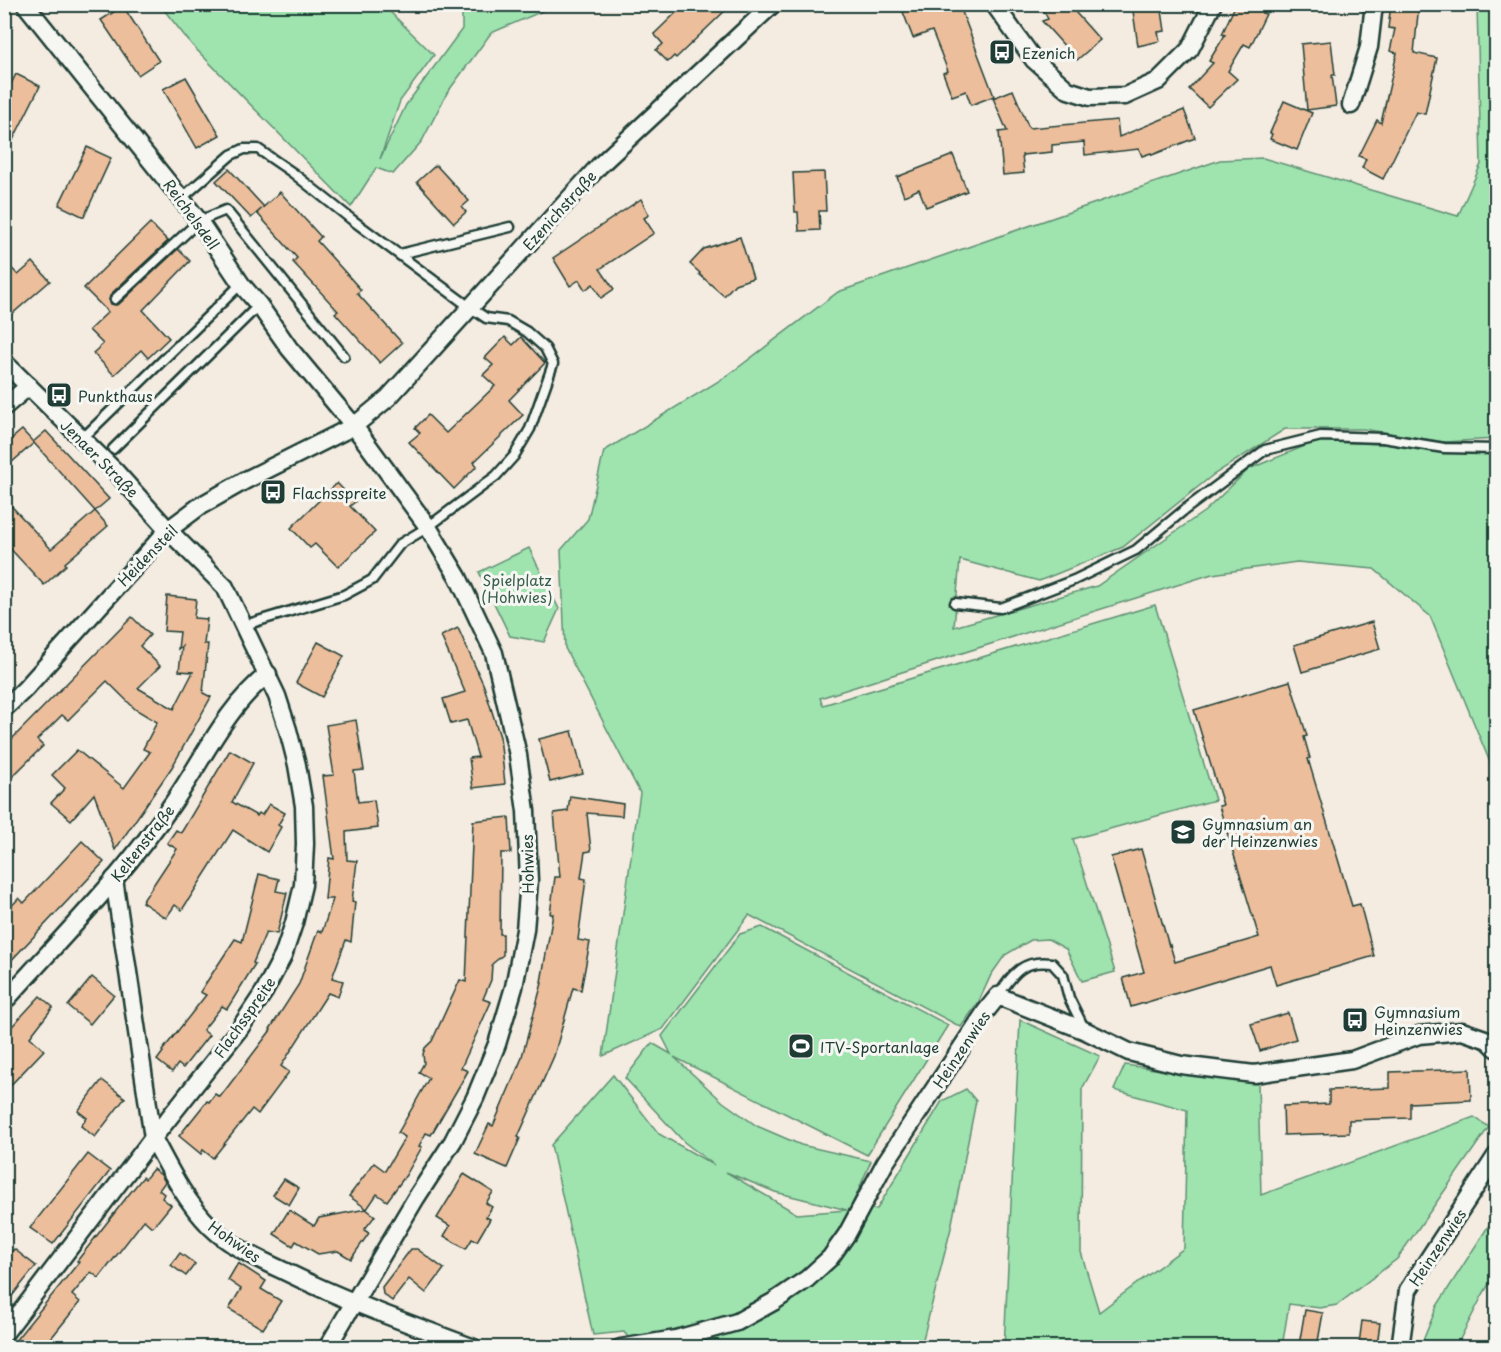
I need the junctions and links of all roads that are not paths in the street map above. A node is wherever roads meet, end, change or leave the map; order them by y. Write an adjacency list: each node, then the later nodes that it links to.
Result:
1 (25, 4): 7 (street, Reichelsdell)
2 (773, 4): 14 (street, Ezenichstraße)
3 (994, 4): 4 (street)
4 (1213, 4)
5 (1374, 4): 6 (street)
6 (1351, 105)
7 (182, 198): 8 (street, Reichelsdell); 10 (lane)
8 (199, 221): 11 (street, Reichelsdell); 12 (lane); 15 (lane)
9 (510, 226): 10 (lane)
10 (400, 254): 14 (lane)
11 (241, 284): 13 (street, Reichelsdell); 20 (lane)
12 (115, 299)
13 (259, 305): 19 (street, Reichelsdell); 21 (lane)
14 (471, 308): 19 (street, Ezenichstraße); 23 (lane)
15 (344, 356)
16 (4, 362): 17 (street, Jenaer Straße)
17 (29, 386): 18 (street); 20 (street, Jenaer Straße)
18 (4, 407)
19 (354, 426): 23 (street, Hohwies); 24 (street, Heidensteil)
20 (82, 439): 24 (street, Jenaer Straße)
21 (113, 449)
22 (1497, 449): 25 (lane)
23 (428, 527): 26 (lane); 36 (street, Hohwies)
24 (168, 530): 26 (street, Flachsspreite); 28 (street, Heidensteil)
25 (955, 603)
26 (245, 625): 27 (street, Flachsspreite)
27 (268, 674): 29 (street, Keltenstraße); 34 (street, Flachsspreite)
28 (4, 710)
29 (114, 879): 31 (street, Keltenstraße); 34 (street)
30 (998, 996): 32 (street, Heinzenwies); 32 (lane); 40 (street, Heinzenwies)
31 (4, 1002)
32 (1086, 1031): 33 (street, Heinzenwies)
33 (1497, 1048)
34 (153, 1138): 36 (street, Hohwies); 37 (street, Flachsspreite)
35 (1497, 1156): 41 (street, Heinzenwies)
36 (354, 1303): 38 (street, Hohwies); 39 (street)
37 (4, 1334)
38 (327, 1347)
39 (474, 1347)
40 (620, 1347)
41 (1400, 1347)

